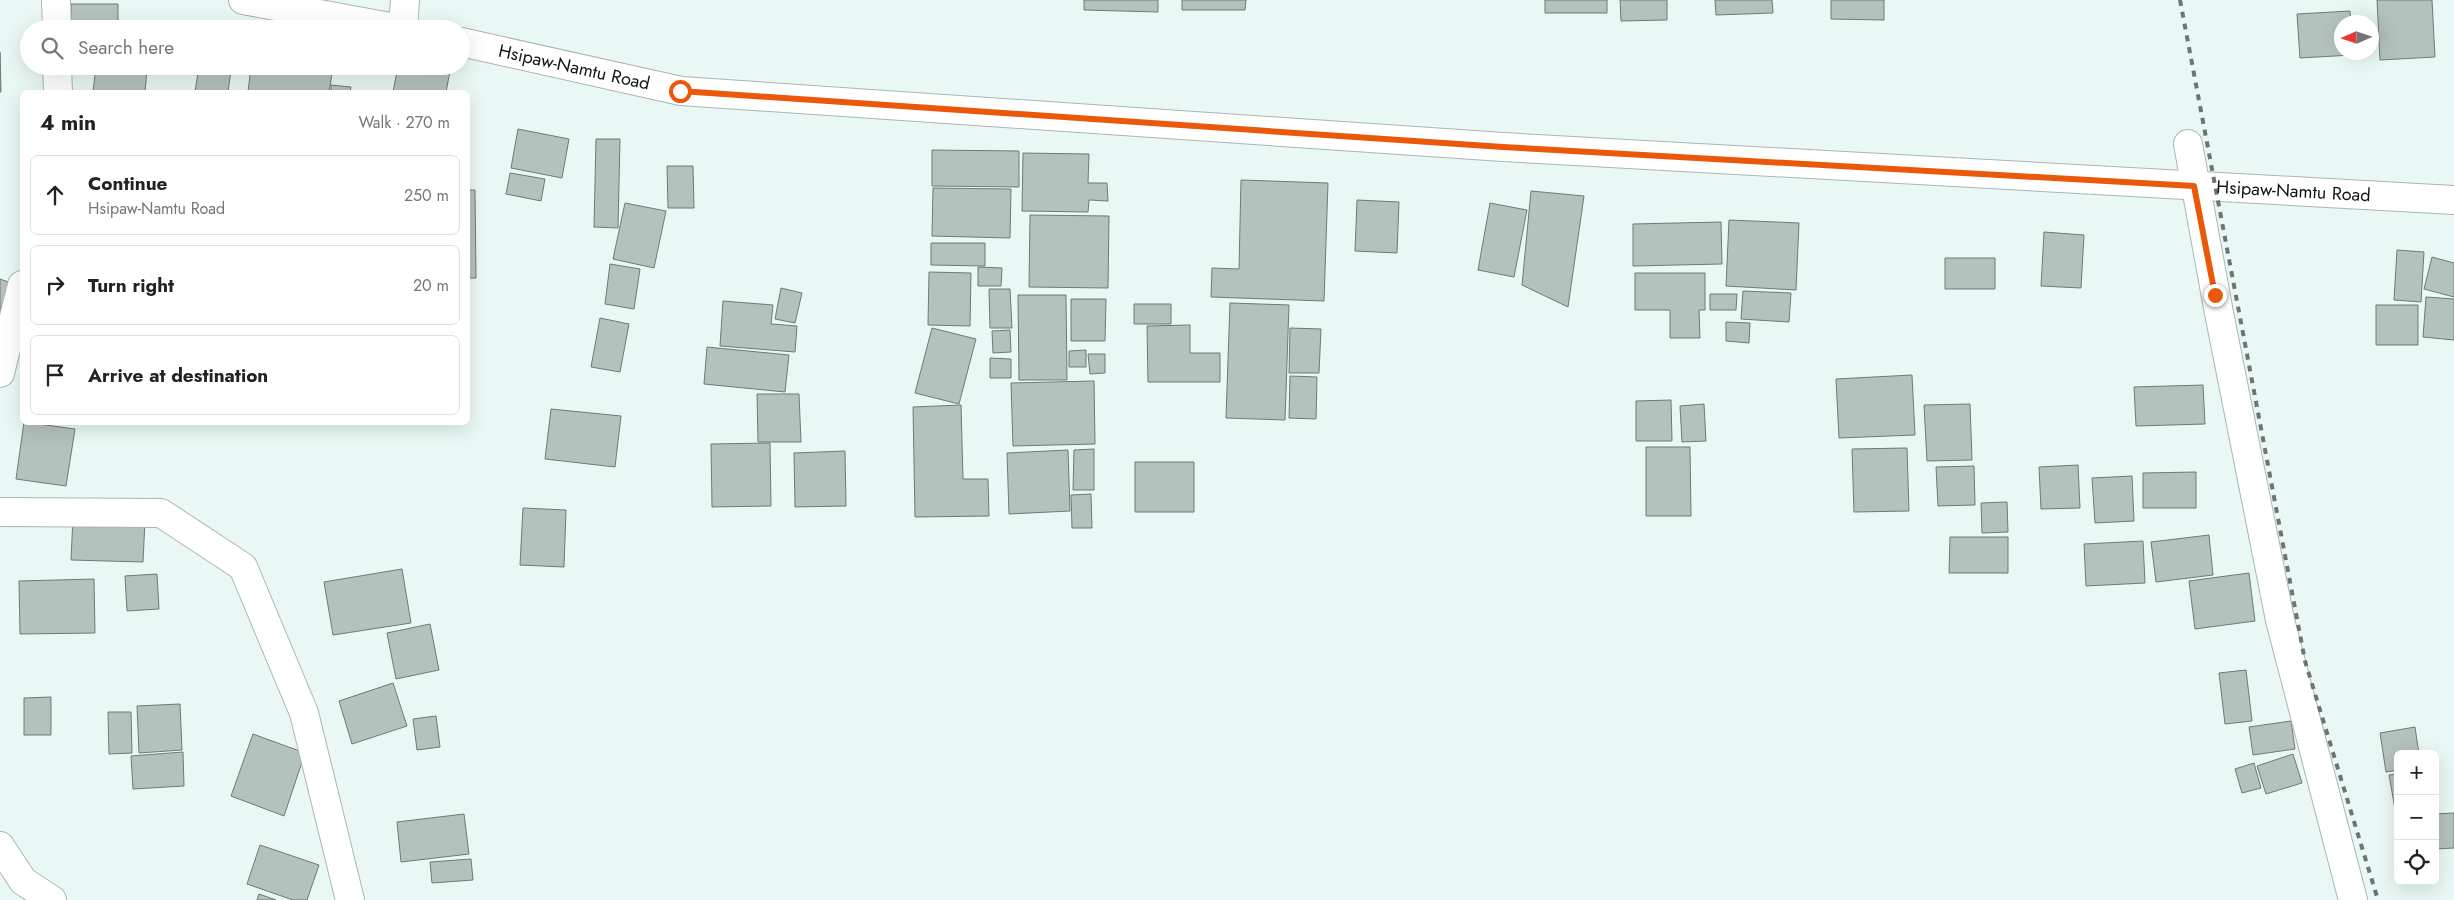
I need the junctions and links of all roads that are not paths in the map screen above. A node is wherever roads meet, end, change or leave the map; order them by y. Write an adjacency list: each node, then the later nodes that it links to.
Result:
1 (56, 0): 4 (main road)
2 (243, 0): 5 (main road)
3 (405, 0): 6 (main road)
4 (57, 20)
5 (353, 20)
6 (403, 20)
7 (470, 44): 11 (main road, Hsipaw-Namtu Road)
8 (57, 75): 9 (main road)
9 (58, 90)
10 (2188, 144): 11 (main road)
11 (2194, 186): 12 (main road, Hsipaw-Namtu Road); 19 (main road)
12 (2454, 200)
13 (20, 293): 14 (main road)
14 (0, 373)
15 (0, 512): 18 (main road)
16 (0, 846): 17 (main road)
17 (52, 900)
18 (350, 900)
19 (2353, 900)

